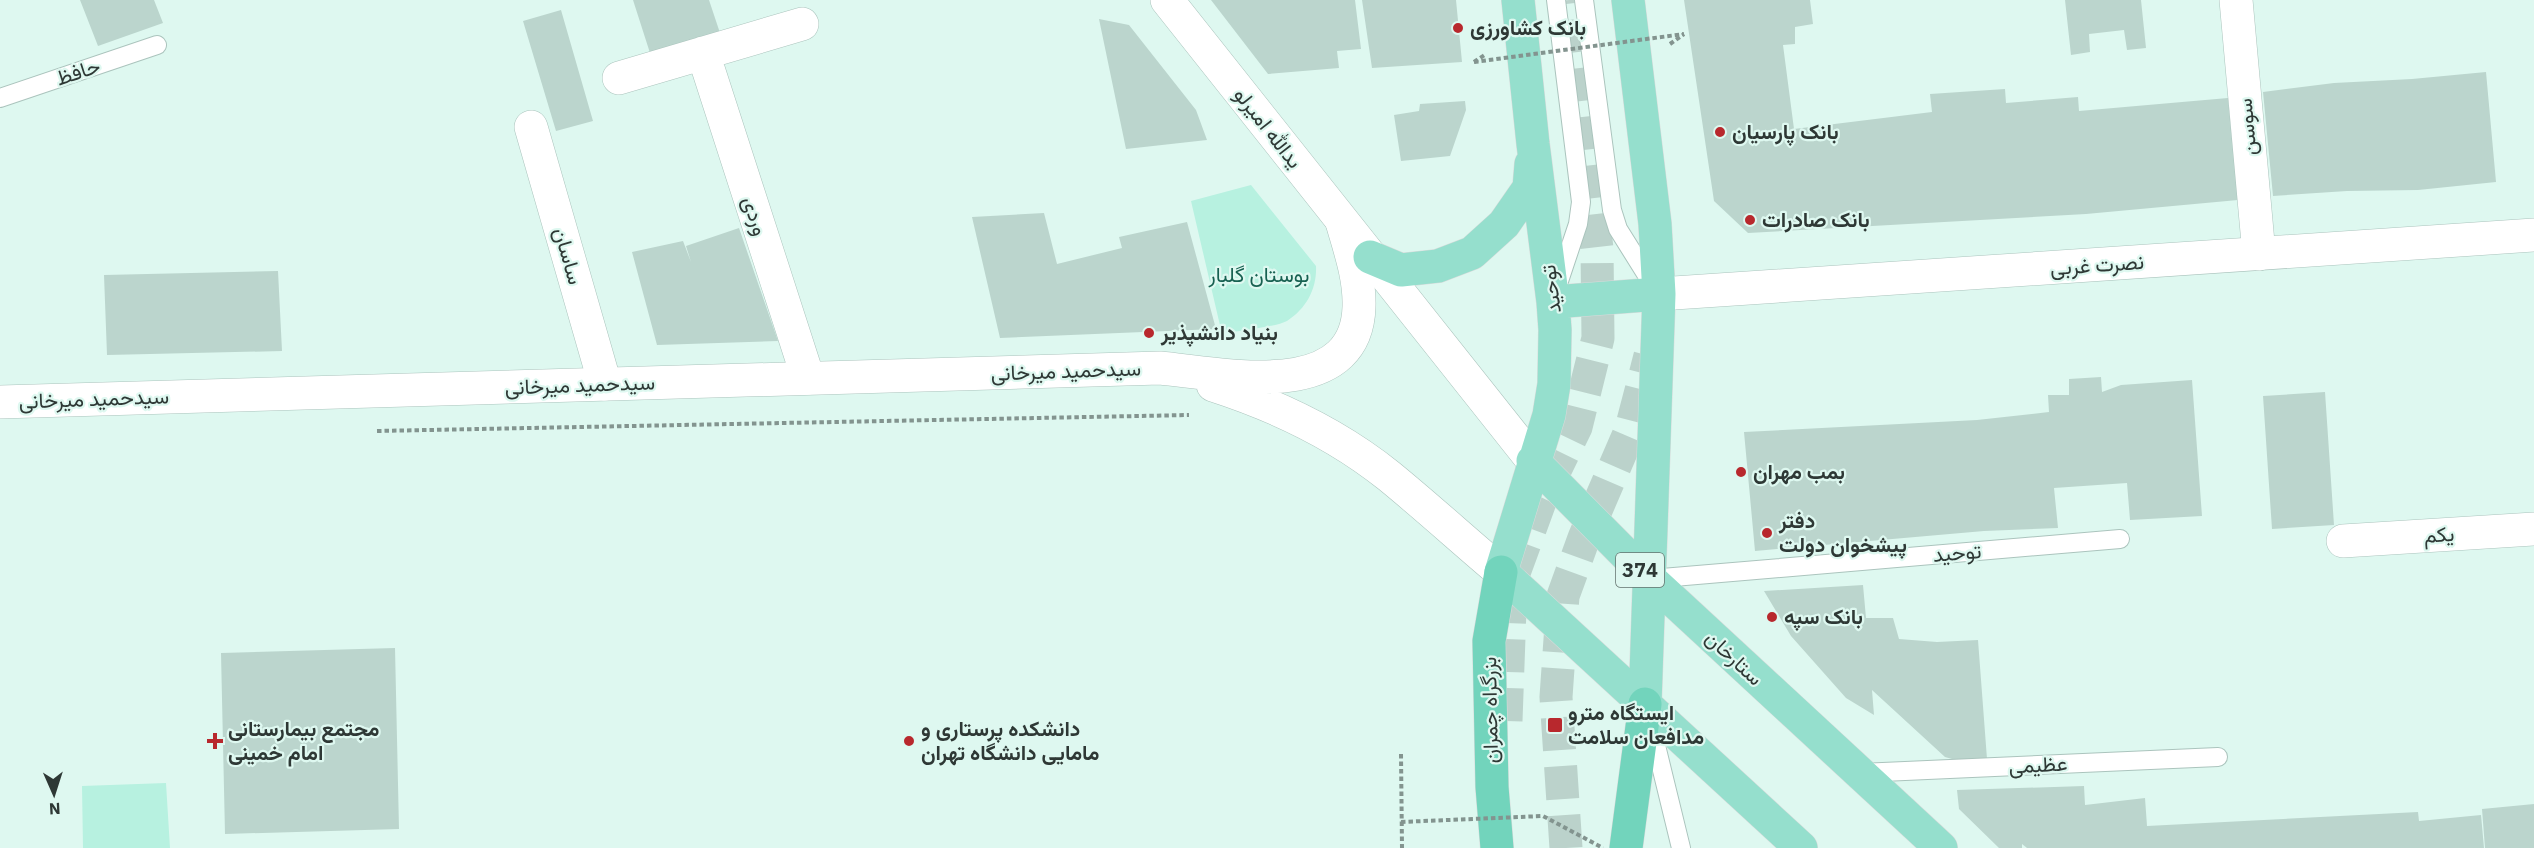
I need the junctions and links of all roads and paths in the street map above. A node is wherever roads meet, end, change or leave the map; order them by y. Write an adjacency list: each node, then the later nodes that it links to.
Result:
1 (1167, 0): 16 (main road, یدالله امیرلو)
2 (1518, 0): 15 (main road, توحید)
3 (1556, 0): 21 (lane)
4 (1584, 0): 20 (lane)
5 (1628, 0): 20 (main road)
6 (2236, 0): 18 (main road, سوسن)
7 (802, 24): 10 (main road)
8 (1684, 34): 11 (path, bridge)
9 (157, 45): 13 (lane, حافظ)
10 (703, 53): 12 (main road); 23 (main road, وردی)
11 (1474, 62)
12 (619, 78)
13 (0, 98)
14 (531, 127): 24 (main road, ساسان)
15 (1533, 144): 19 (main road); 21 (main road, توحید)
16 (1342, 222): 19 (main road, یدالله امیرلو); 22 (main road)
17 (2534, 235): 18 (main road, نصرت غربی)
18 (2259, 254): 20 (main road, نصرت غربی)
19 (1370, 257): 28 (main road, یدالله امیرلو)
20 (1659, 294): 21 (main road); 33 (main road)
21 (1553, 302): 28 (main road, توحید)
22 (1160, 368): 23 (main road, سیدحمید میرخانی); 32 (main road)
23 (808, 378): 24 (main road, سیدحمید میرخانی)
24 (605, 384): 25 (main road, سیدحمید میرخانی)
25 (0, 402)
26 (1199, 414): 27 (path)
27 (374, 431)
28 (1533, 461): 32 (main road, توحید); 33 (main road, ستارخان / 374)
29 (2534, 529): 31 (main road, یکم)
30 (2120, 539): 33 (lane, توحید)
31 (2343, 541)
32 (1501, 572): 34 (main road); 40 (highway, بزرگراه چمران)
33 (1650, 579): 34 (main road); 37 (main road, ستارخان / 374)
34 (1645, 704): 42 (highway); 43 (lane); 44 (main road)
35 (1401, 754): 38 (path)
36 (2218, 757): 37 (lane, عظیمی)
37 (1858, 773): 45 (main road, ستارخان / 374)
38 (1401, 822): 39 (path); 41 (path, bridge)
39 (1402, 848)
40 (1497, 848)
41 (1603, 848)
42 (1626, 848)
43 (1681, 848)
44 (1801, 848)
45 (1941, 848)

